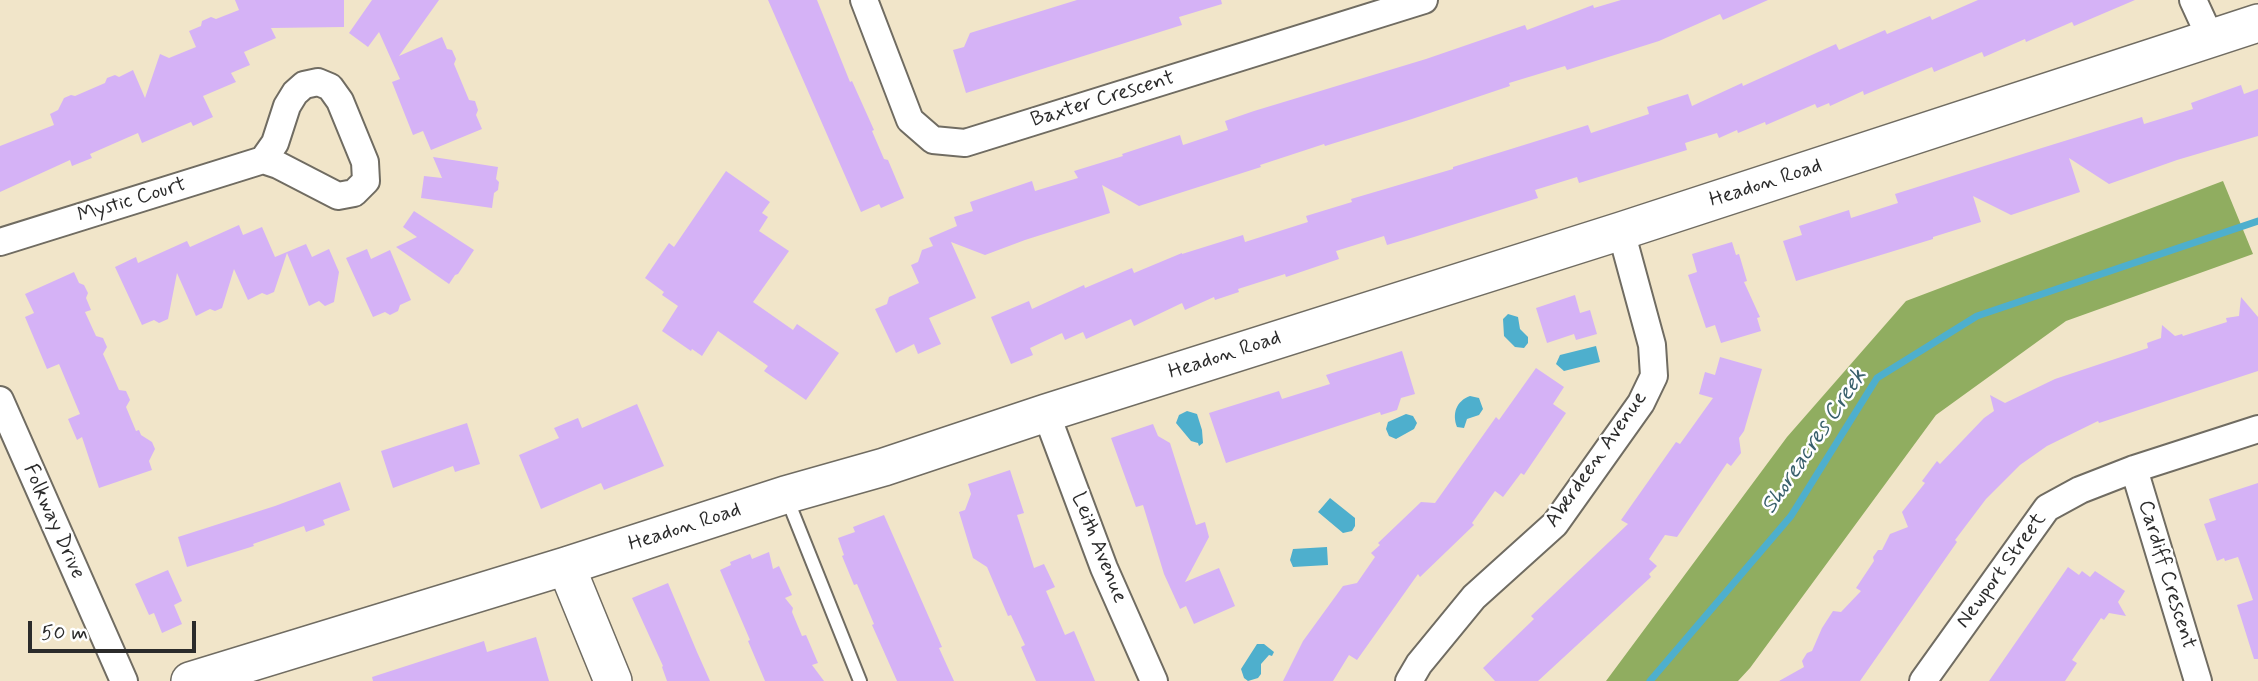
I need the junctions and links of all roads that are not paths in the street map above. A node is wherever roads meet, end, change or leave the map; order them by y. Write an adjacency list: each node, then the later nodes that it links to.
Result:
1 (864, 0): 2 (street, Baxter Crescent)
2 (1424, 0)
3 (2193, 0): 5 (street)
4 (2258, 23): 5 (street, Headon Road)
5 (2210, 37): 7 (street, Headon Road)
6 (264, 160): 6 (street); 8 (street, Mystic Court)
7 (1621, 231): 9 (street, Headon Road); 20 (street, Aberdeen Avenue)
8 (0, 243)
9 (1046, 413): 13 (street, Headon Road); 19 (street, Leith Avenue)
10 (3, 417): 15 (street, Folkway Drive)
11 (2258, 429): 12 (street, Newport Street)
12 (2134, 469): 21 (street, Newport Street); 22 (street, Cardiff Crescent)
13 (785, 495): 14 (street, Headon Road); 18 (lane)
14 (566, 566): 16 (street, Headon Road); 17 (street)
15 (124, 681)
16 (190, 681)
17 (613, 681)
18 (860, 681)
19 (1154, 681)
20 (1409, 681)
21 (1923, 681)
22 (2198, 681)

